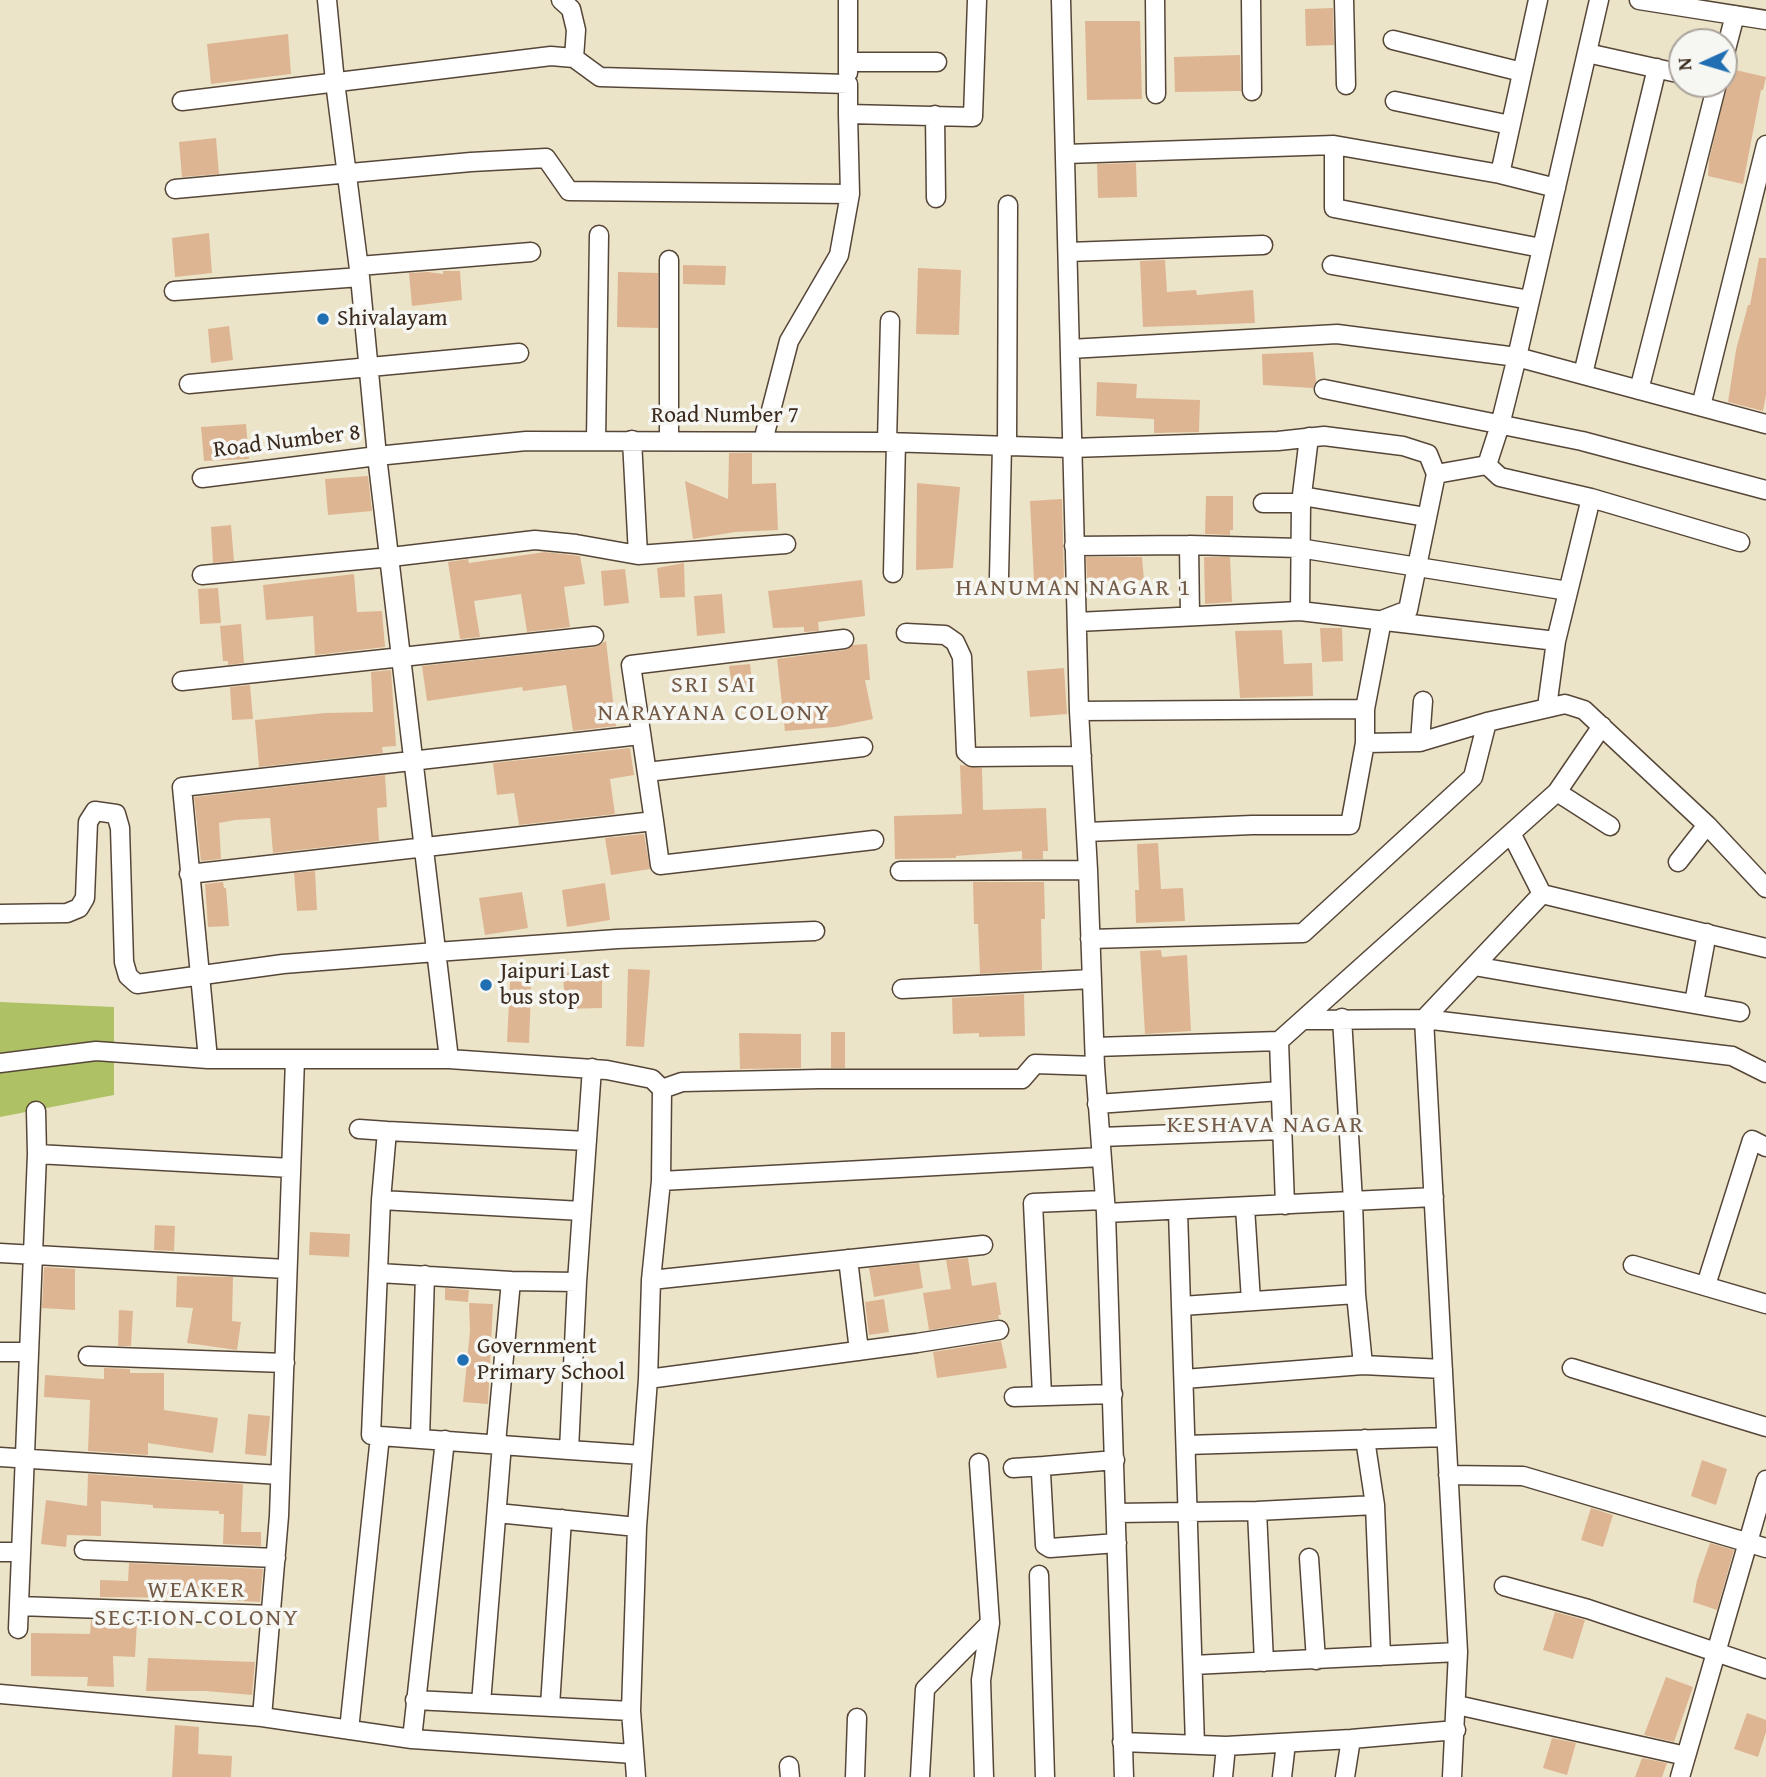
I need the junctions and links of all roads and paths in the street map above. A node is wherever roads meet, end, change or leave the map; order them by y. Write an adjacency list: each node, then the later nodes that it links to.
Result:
1 (327, 0): 23 (street)
2 (561, 0): 17 (street)
3 (848, 0): 18 (street)
4 (977, 0): 32 (street)
5 (1061, 0): 36 (street)
6 (1155, 0): 27 (street)
7 (1251, 0): 26 (street)
8 (1344, 0): 25 (street)
9 (1538, 0): 22 (street)
10 (1599, 0): 16 (street)
11 (1639, 0): 12 (street)
12 (1735, 15): 13 (street); 14 (street)
13 (1766, 20)
14 (1732, 28)
15 (1393, 40): 22 (street)
16 (1587, 53): 20 (street); 39 (street)
17 (574, 58): 23 (street); 24 (street)
18 (848, 62): 19 (street); 24 (street)
19 (937, 62)
20 (1657, 68): 21 (street); 59 (street)
21 (1668, 71)
22 (1522, 72): 33 (street)
23 (335, 82): 29 (street); 37 (street)
24 (848, 84): 31 (street)
25 (1346, 85)
26 (1252, 90)
27 (1156, 94)
28 (1713, 98): 62 (street)
29 (183, 101)
30 (1395, 101): 33 (street)
31 (848, 114): 32 (street); 41 (street)
32 (936, 115): 42 (street)
33 (1510, 125): 38 (street)
34 (1334, 145): 36 (street); 38 (street); 46 (street)
35 (1766, 145): 63 (street)
36 (1066, 154): 48 (street)
37 (346, 173): 40 (street); 41 (street); 51 (street)
38 (1500, 174): 39 (street)
39 (1556, 188): 46 (street)
40 (175, 189)
41 (850, 194): 70 (street)
42 (936, 198)
43 (1007, 205): 72 (street)
44 (599, 235): 69 (street)
45 (1263, 245): 48 (street)
46 (1541, 248): 53 (street)
47 (531, 252): 51 (street)
48 (1068, 252): 55 (street)
49 (669, 260): 68 (street)
50 (1332, 265): 53 (street)
51 (359, 272): 52 (street); 58 (street)
52 (174, 291)
53 (1530, 300): 57 (street)
54 (890, 321): 71 (street)
55 (1070, 349): 57 (street); 73 (street)
56 (519, 353): 58 (street)
57 (1517, 357): 59 (street); 65 (street)
58 (369, 366): 60 (street); 74 (street)
59 (1583, 374): 62 (street)
60 (189, 384)
61 (1324, 389): 65 (street)
62 (1639, 390): 63 (street)
63 (1701, 407): 64 (street)
64 (1766, 424)
65 (1500, 425): 75 (street); 78 (street)
66 (1308, 437): 73 (street, Road Number 7); 76 (street, Road Number 7); 80 (street)
67 (632, 440): 68 (street, Road Number 7); 69 (street, Road Number 7); 88 (street)
68 (669, 440): 70 (street, Road Number 7)
69 (596, 441): 74 (street, Road Number 7)
70 (763, 441): 71 (street, Road Number 7)
71 (892, 442): 72 (street, Road Number 7); 91 (street)
72 (1004, 445): 73 (street, Road Number 7); 93 (street)
73 (1072, 448): 86 (street)
74 (377, 456): 77 (street, Road Number 8); 89 (street)
75 (1487, 465): 76 (street); 79 (street)
76 (1436, 474): 82 (street)
77 (202, 478)
78 (1766, 489)
79 (1591, 498): 83 (street); 94 (street)
80 (1301, 499): 81 (street); 82 (street); 87 (street)
81 (1263, 503)
82 (1426, 517): 90 (street)
83 (1740, 542)
84 (786, 544): 88 (street)
85 (1189, 545): 86 (street); 87 (street); 96 (street)
86 (1074, 546): 98 (street)
87 (1299, 548): 90 (street); 95 (street)
88 (638, 555): 89 (street)
89 (391, 557): 92 (street); 103 (street)
90 (1417, 567): 94 (street); 97 (street)
91 (893, 573)
92 (202, 575)
93 (999, 577)
94 (1568, 591): 102 (street)
95 (1300, 611): 96 (street); 97 (street)
96 (1190, 616): 98 (street)
97 (1382, 620): 102 (street); 107 (street)
98 (1077, 622): 108 (street)
99 (906, 634): 115 (street)
100 (594, 636): 103 (street)
101 (844, 639): 111 (street)
102 (1556, 641): 106 (street)
103 (402, 657): 104 (street); 116 (street)
104 (182, 681)
105 (1423, 701): 112 (street)
106 (1547, 707): 109 (street); 110 (street)
107 (1365, 709): 108 (street); 113 (street)
108 (1079, 711): 115 (street)
109 (1488, 722): 112 (street); 135 (street)
110 (1602, 726): 118 (street); 120 (street)
111 (640, 735): 116 (street); 117 (street)
112 (1420, 742): 113 (street)
113 (1365, 743): 122 (street)
114 (863, 747): 117 (street)
115 (1082, 756): 122 (street)
116 (414, 761): 125 (street); 129 (street)
117 (647, 772): 119 (street)
118 (1557, 792): 121 (street); 123 (street)
119 (654, 821): 124 (street); 125 (street)
120 (1707, 825): 126 (street); 130 (street)
121 (1610, 826)
122 (1087, 832): 127 (street)
123 (1511, 833): 131 (street); 146 (street)
124 (874, 841)
125 (425, 849): 129 (street); 137 (street)
126 (1678, 862)
127 (1088, 870): 128 (street); 135 (street)
128 (900, 871)
129 (189, 874): 139 (street)
130 (1766, 888)
131 (1542, 894): 134 (street); 138 (street)
132 (0, 914): 139 (street)
133 (815, 931): 137 (street)
134 (1707, 933): 136 (street); 142 (street)
135 (1090, 939): 140 (street)
136 (1766, 948)
137 (436, 952): 139 (street); 151 (street)
138 (1474, 966): 142 (street); 145 (street)
139 (198, 975): 149 (street)
140 (1092, 979): 141 (street); 148 (street)
141 (902, 989)
142 (1694, 1003): 143 (street)
143 (1740, 1012)
144 (1342, 1018): 145 (street); 146 (street); 172 (street)
145 (1424, 1019): 155 (street); 170 (street)
146 (1304, 1020): 147 (street)
147 (1279, 1041): 148 (street); 157 (street)
148 (1095, 1047): 153 (street)
149 (208, 1059): 150 (street); 152 (street)
150 (295, 1059): 151 (street); 168 (street)
151 (449, 1059): 154 (street)
152 (0, 1063)
153 (1095, 1066): 156 (street); 158 (street)
154 (592, 1068): 156 (street); 164 (street)
155 (1766, 1073)
156 (662, 1089): 169 (street)
157 (1280, 1091): 158 (street); 161 (street)
158 (1097, 1104): 163 (street)
159 (36, 1111): 166 (street)
160 (359, 1129): 162 (street)
161 (1282, 1130): 163 (street); 173 (street)
162 (387, 1131): 164 (street); 171 (street)
163 (1101, 1137): 167 (street)
164 (587, 1141): 176 (street)
165 (1766, 1147): 189 (street)
166 (37, 1154): 168 (street); 180 (street)
167 (1101, 1157): 169 (street); 174 (street)
168 (291, 1168): 183 (street)
169 (661, 1181): 186 (street)
170 (1434, 1197): 172 (street); 202 (street)
171 (381, 1200): 176 (street); 184 (street)
172 (1353, 1201): 173 (street); 190 (street)
173 (1285, 1205): 175 (street)
174 (1105, 1206): 177 (street); 205 (street); 206 (street)
175 (1245, 1207): 177 (street); 191 (street)
176 (582, 1211): 188 (street)
177 (1178, 1211): 193 (street)
178 (983, 1245): 181 (street)
179 (0, 1253): 180 (street)
180 (34, 1255): 183 (street); 197 (street)
181 (848, 1259): 186 (street); 195 (street)
182 (1633, 1265): 189 (street)
183 (286, 1269): 199 (street)
184 (379, 1273): 185 (street); 209 (street)
185 (425, 1275): 187 (street); 211 (street)
186 (651, 1280): 203 (street)
187 (511, 1281): 188 (street); 214 (street)
188 (577, 1282): 216 (street)
189 (1706, 1284): 192 (street)
190 (1356, 1294): 191 (street); 200 (street)
191 (1251, 1301): 193 (street)
192 (1766, 1304)
193 (1182, 1306): 204 (street)
194 (999, 1329): 195 (street)
195 (859, 1351): 203 (street)
196 (0, 1352): 197 (street)
197 (28, 1352): 219 (street)
198 (88, 1356): 199 (street)
199 (285, 1363): 224 (street)
200 (1363, 1365): 202 (street); 204 (street)
201 (1572, 1368): 208 (street)
202 (1443, 1369): 210 (street)
203 (648, 1379): 217 (street)
204 (1184, 1379): 215 (street)
205 (1113, 1394): 206 (street); 220 (street)
206 (1042, 1395): 207 (street)
207 (1014, 1397)
208 (1766, 1427)
209 (380, 1436): 211 (street); 263 (street)
210 (1446, 1437): 212 (street); 225 (street)
211 (420, 1439): 213 (street)
212 (1365, 1439): 215 (street); 227 (street)
213 (445, 1440): 214 (street); 256 (street)
214 (499, 1444): 216 (street); 229 (street)
215 (1186, 1445): 231 (street)
216 (569, 1450): 217 (street)
217 (642, 1455): 233 (street)
218 (0, 1457): 219 (street)
219 (26, 1459): 224 (street); 239 (street)
220 (1115, 1460): 222 (street); 230 (street)
221 (979, 1463): 246 (street)
222 (1044, 1466): 223 (street); 235 (street)
223 (1013, 1468)
224 (280, 1475): 240 (street)
225 (1448, 1475): 234 (street); 248 (street)
226 (1766, 1480): 234 (street)
227 (1375, 1505): 228 (street); 250 (street)
228 (1257, 1511): 231 (street); 252 (street)
229 (497, 1513): 232 (street); 257 (street)
230 (1116, 1513): 231 (street); 235 (street)
231 (1188, 1513): 253 (street)
232 (562, 1519): 233 (street); 259 (street)
233 (637, 1527): 260 (street)
234 (1748, 1542): 236 (street); 249 (street)
235 (1117, 1544): 267 (street)
236 (1766, 1548)
237 (84, 1550): 240 (street)
238 (0, 1552): 239 (street)
239 (20, 1552): 244 (street)
240 (276, 1558): 245 (street)
241 (1309, 1558): 251 (street)
242 (1039, 1574): 277 (street)
243 (1504, 1586): 249 (street)
244 (19, 1606): 245 (street); 247 (street)
245 (271, 1615): 261 (street)
246 (990, 1623): 275 (street); 276 (street)
247 (18, 1629)
248 (1458, 1652): 250 (street); 258 (street)
249 (1716, 1652): 254 (street); 272 (street)
250 (1381, 1656): 251 (street)
251 (1316, 1660): 252 (street)
252 (1264, 1662): 253 (street)
253 (1194, 1665): 269 (street)
254 (1766, 1669)
255 (0, 1694): 261 (street)
256 (415, 1700): 257 (street); 265 (street)
257 (481, 1703): 259 (street)
258 (1457, 1705): 264 (street); 272 (street)
259 (550, 1706): 260 (street)
260 (631, 1711): 271 (street)
261 (262, 1717): 263 (street)
262 (857, 1718): 274 (street)
263 (349, 1730): 265 (street)
264 (1456, 1730): 266 (street); 282 (street)
265 (411, 1739): 271 (street)
266 (1350, 1739): 268 (street); 281 (street)
267 (1122, 1742): 269 (street); 278 (street)
268 (1286, 1743): 270 (street); 280 (street)
269 (1195, 1745): 270 (street)
270 (1226, 1746): 279 (street)
271 (634, 1754): 273 (street)
272 (1686, 1756): 283 (street)
273 (636, 1777)
274 (855, 1777)
275 (920, 1777)
276 (984, 1777)
277 (1045, 1777)
278 (1124, 1777)
279 (1223, 1777)
280 (1282, 1777)
281 (1345, 1777)
282 (1452, 1777)
283 (1680, 1777)

